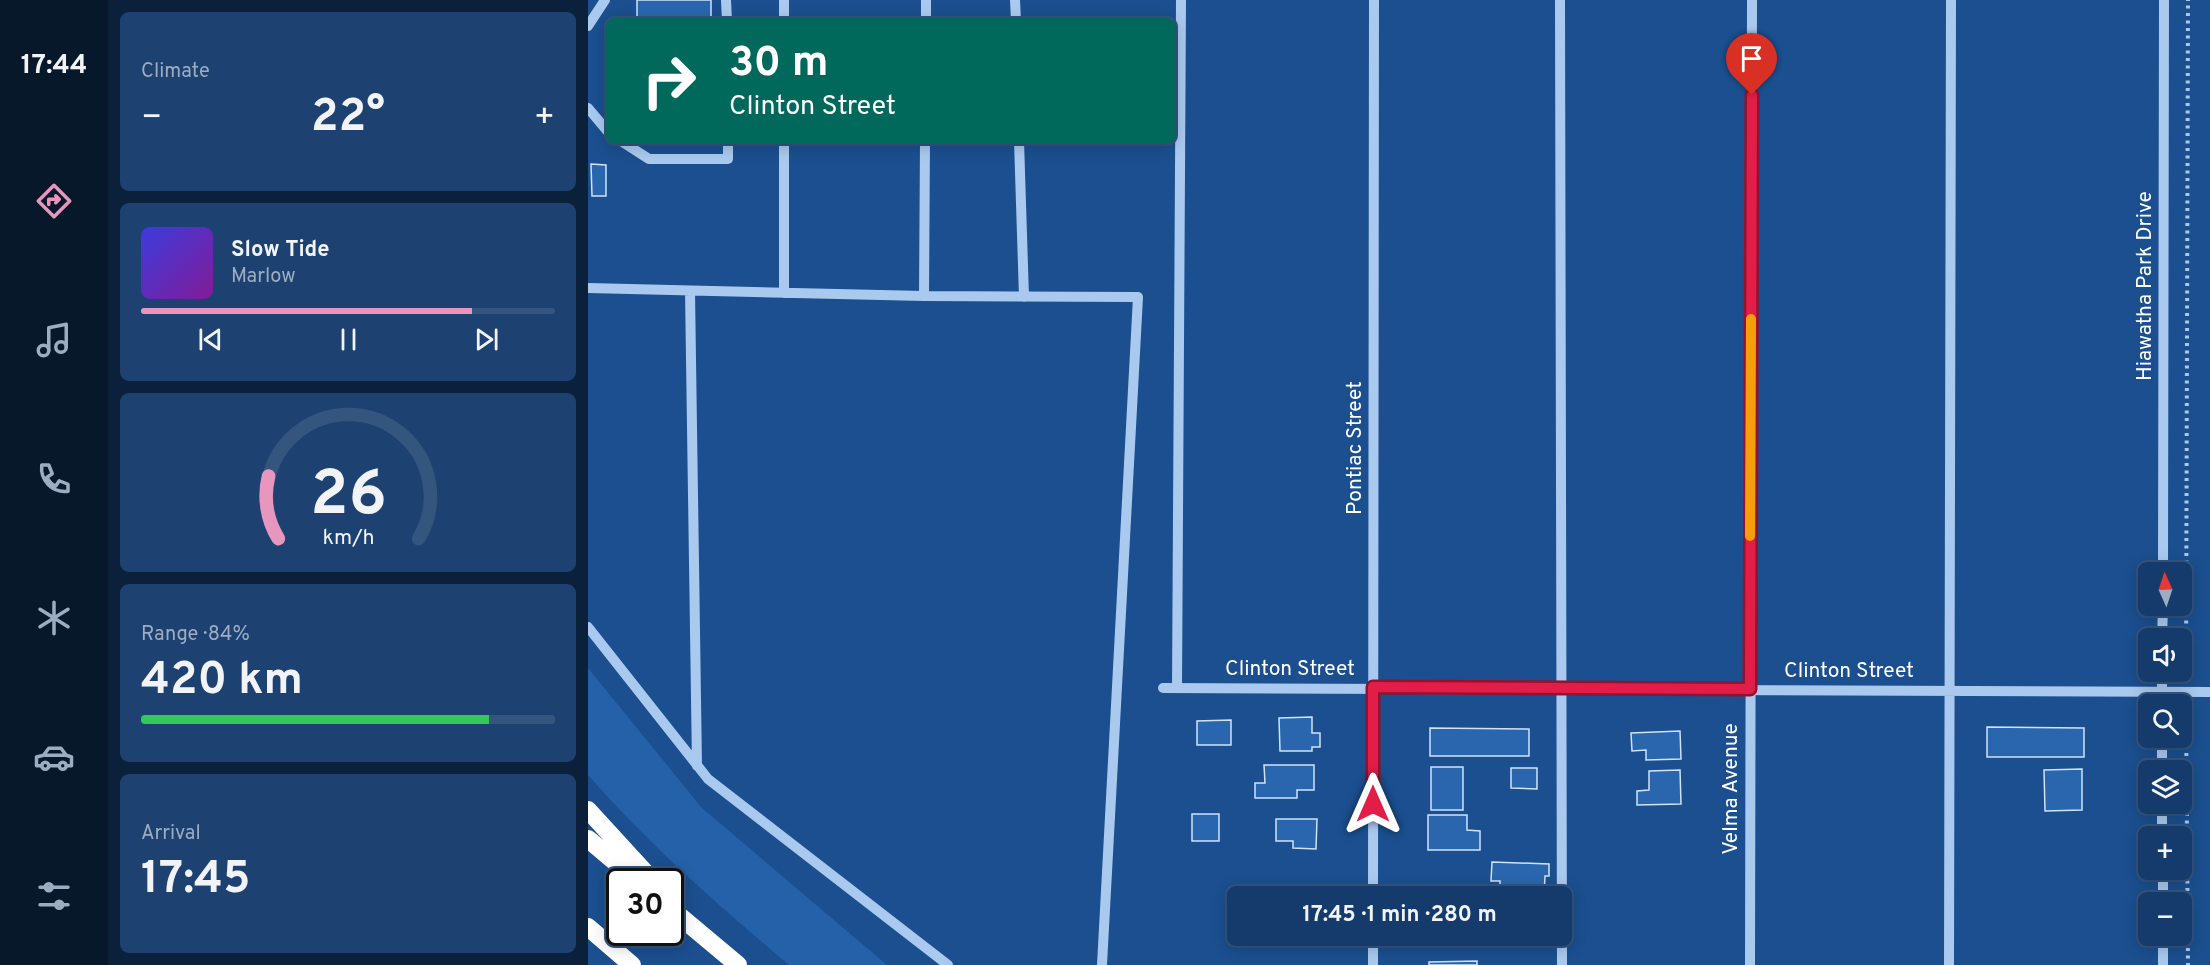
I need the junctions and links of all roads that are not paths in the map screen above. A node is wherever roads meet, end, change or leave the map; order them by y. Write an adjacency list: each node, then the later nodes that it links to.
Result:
1 (605, 0): 16 (street)
2 (726, 0): 12 (street)
3 (784, 0): 13 (street)
4 (926, 0): 14 (street)
5 (1015, 0): 15 (street)
6 (1181, 0): 32 (street)
7 (1374, 0): 33 (street, Pontiac Street)
8 (1560, 0): 35 (street)
9 (1752, 0): 36 (street, Velma Avenue)
10 (1951, 0): 37 (street)
11 (2164, 0): 29 (street, Hiawatha Park Drive)
12 (727, 18)
13 (784, 18)
14 (926, 18)
15 (1016, 18)
16 (588, 26)
17 (588, 108): 18 (street)
18 (606, 129)
19 (626, 144): 20 (street)
20 (728, 144)
21 (784, 144): 26 (street)
22 (925, 144): 27 (street)
23 (1019, 144): 28 (street)
24 (588, 288): 25 (street)
25 (690, 291): 26 (street); 40 (street)
26 (784, 293): 27 (street)
27 (924, 296): 28 (street)
28 (1024, 297): 55 (street)
29 (2163, 562)
30 (588, 627): 40 (street)
31 (2162, 682): 38 (street)
32 (1177, 687): 33 (street, Clinton Street); 34 (street, Clinton Street)
33 (1373, 687): 35 (street, Clinton Street); 45 (street, Pontiac Street)
34 (1163, 688)
35 (1562, 688): 36 (street, Clinton Street); 57 (street)
36 (1750, 689): 37 (street, Clinton Street); 58 (street, Velma Avenue)
37 (1950, 690): 38 (street, Clinton Street); 59 (street)
38 (2162, 692): 39 (street, Clinton Street)
39 (2210, 692)
40 (697, 766): 54 (street)
41 (588, 810): 44 (highway)
42 (588, 839): 43 (highway)
43 (622, 868)
44 (641, 868)
45 (1373, 886)
46 (684, 914): 49 (highway)
47 (684, 920): 49 (highway)
48 (588, 927): 52 (highway)
49 (711, 942): 53 (highway)
50 (1373, 946): 56 (street)
51 (2163, 946): 60 (street)
52 (632, 965)
53 (738, 965)
54 (948, 965)
55 (1102, 965)
56 (1373, 965)
57 (1562, 965)
58 (1750, 965)
59 (1949, 965)
60 (2163, 965)

